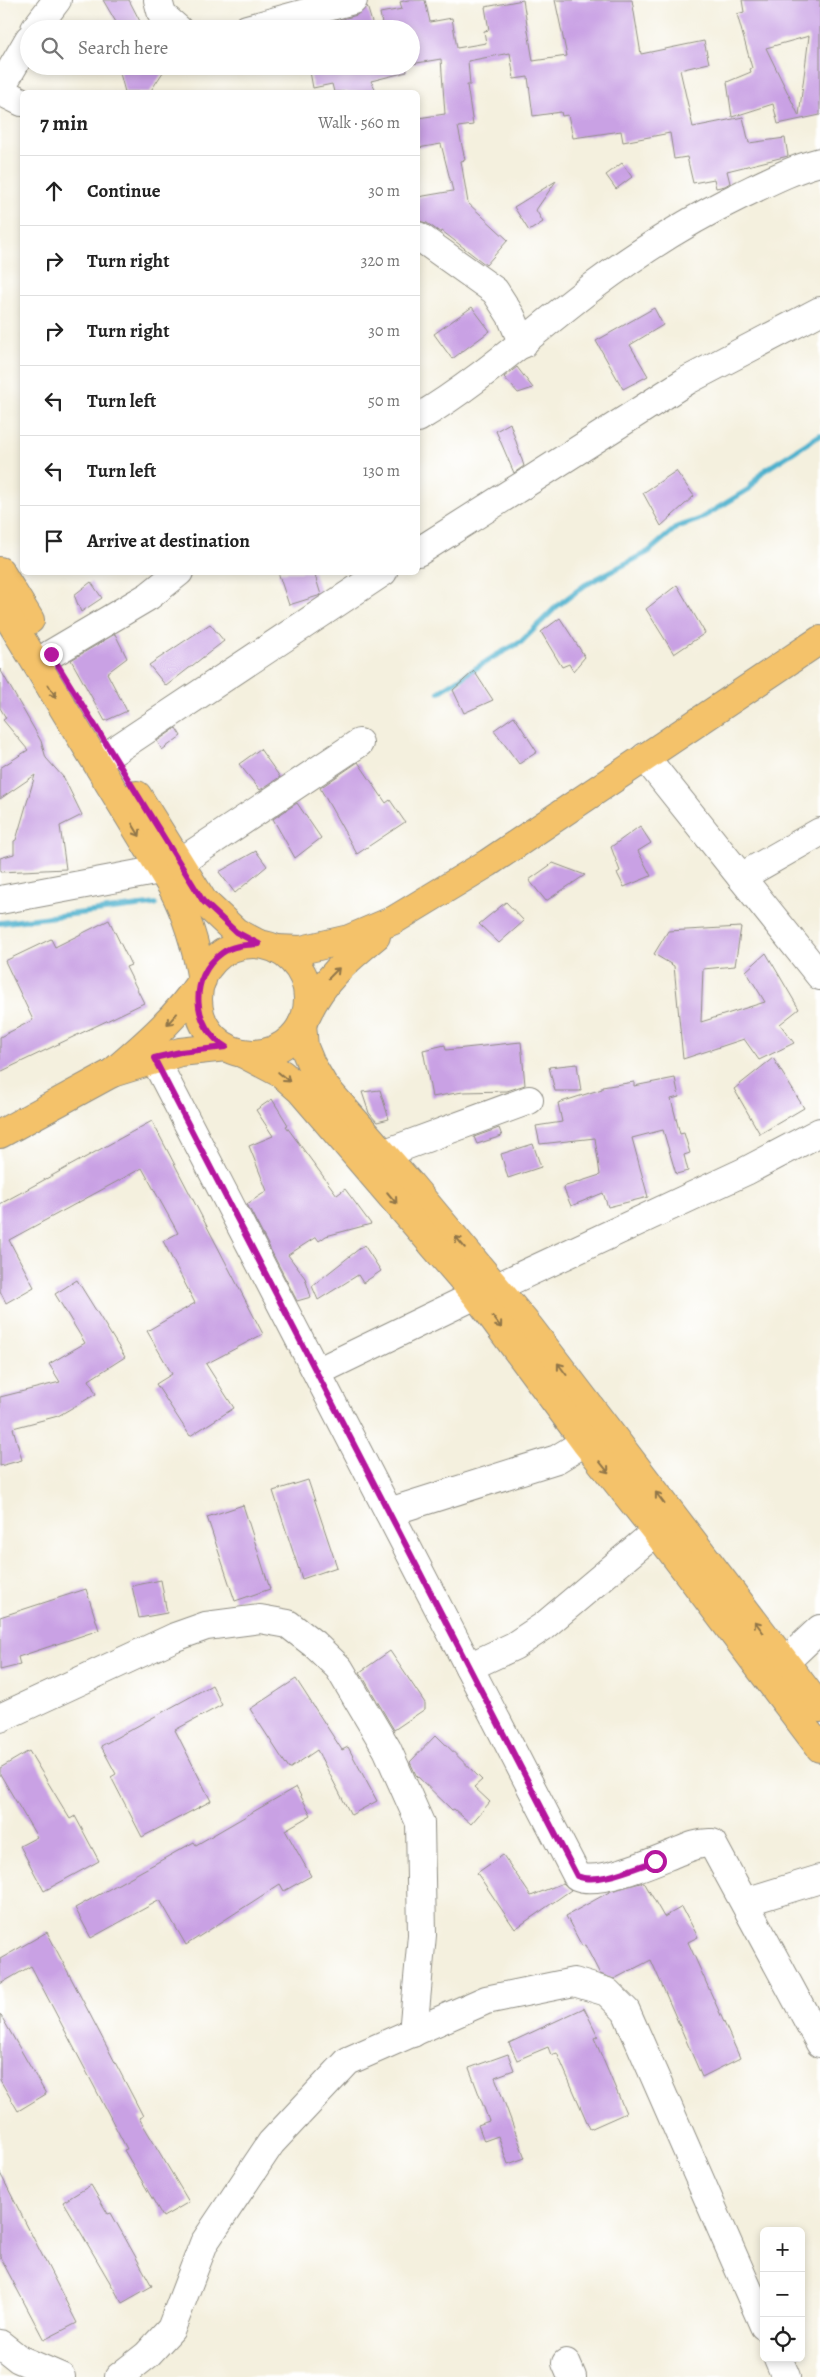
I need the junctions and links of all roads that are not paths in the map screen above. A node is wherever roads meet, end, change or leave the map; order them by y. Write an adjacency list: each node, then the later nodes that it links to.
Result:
1 (57, 0): 4 (street)
2 (158, 0): 5 (street)
3 (353, 0): 6 (street)
4 (42, 20)
5 (168, 20)
6 (280, 20)
7 (20, 55): 8 (street)
8 (0, 90): 9 (street)
9 (20, 101)
10 (820, 162): 13 (street)
11 (420, 237): 13 (street)
12 (820, 311): 15 (street)
13 (523, 344): 14 (street)
14 (420, 417)
15 (420, 551)
16 (0, 572): 21 (main road)
17 (175, 575): 21 (street)
18 (378, 575): 23 (street)
19 (0, 604): 26 (main road, one-way to 26)
20 (820, 640): 24 (main road)
21 (51, 654): 23 (main road)
22 (359, 743): 26 (street)
23 (111, 753): 26 (main road)
24 (646, 757): 27 (street); 29 (main road)
25 (820, 832): 27 (street)
26 (170, 866): 28 (street); 30 (main road); 32 (main road)
27 (742, 877): 31 (street)
28 (0, 900)
29 (394, 920): 30 (main road); 33 (main road, one-way to 29)
30 (268, 946): 32 (main road); 33 (main road)
31 (820, 976)
32 (202, 980): 34 (main road); 36 (main road, one-way to 36)
33 (305, 1019): 34 (main road); 40 (main road)
34 (234, 1050): 35 (main road); 41 (main road, one-way to 41)
35 (154, 1058): 36 (main road); 42 (street)
36 (112, 1073): 39 (main road)
37 (529, 1100): 40 (street)
38 (820, 1132): 41 (street)
39 (0, 1134)
40 (383, 1154): 41 (main road, one-way to 40)
41 (486, 1291): 42 (street); 43 (main road, one-way to 43); 47 (main road, one-way to 41)
42 (317, 1372): 44 (street)
43 (585, 1442): 44 (street); 45 (main road, one-way to 45)
44 (389, 1512): 48 (street)
45 (659, 1535): 48 (street); 51 (main road)
46 (820, 1629): 47 (street)
47 (785, 1662): 49 (main road)
48 (469, 1667): 53 (street)
49 (820, 1708)
50 (0, 1718): 54 (street)
51 (820, 1748)
52 (820, 1879): 53 (street)
53 (745, 1902): 55 (street)
54 (413, 2032): 56 (street); 60 (street)
55 (820, 2043)
56 (760, 2317)
57 (0, 2344): 59 (street)
58 (780, 2362): 61 (street)
59 (61, 2377)
60 (118, 2377)
61 (786, 2377)

